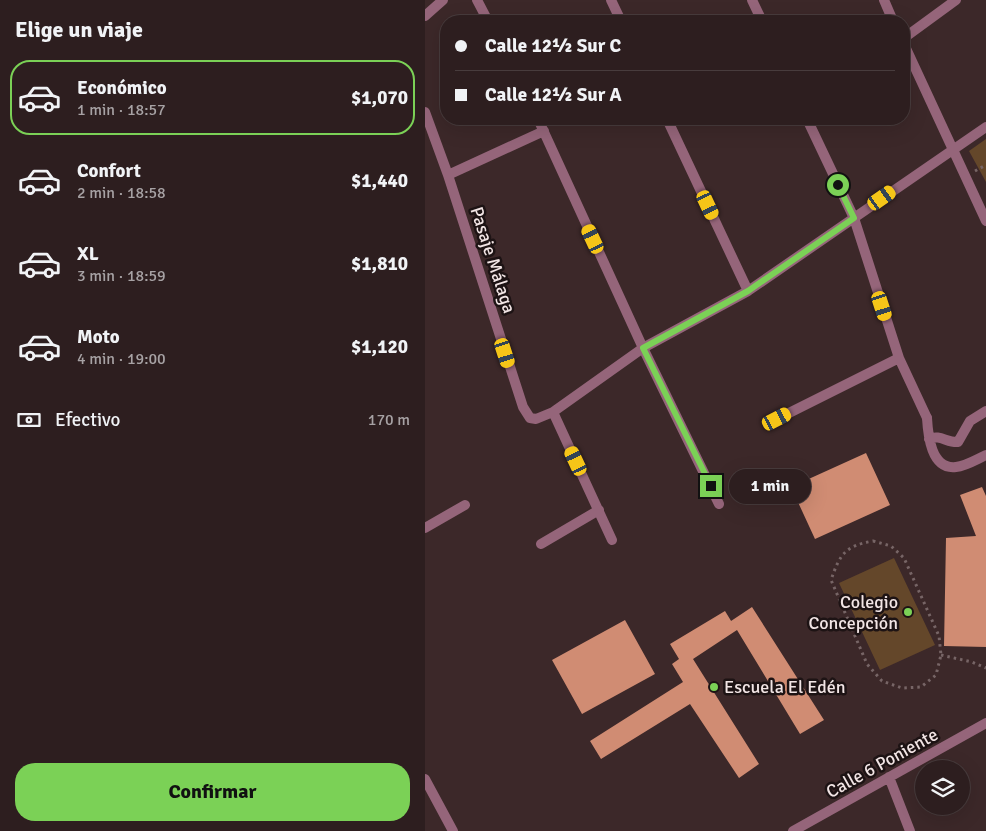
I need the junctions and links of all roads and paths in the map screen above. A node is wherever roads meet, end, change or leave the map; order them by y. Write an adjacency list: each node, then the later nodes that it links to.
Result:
1 (443, 0): 11 (street)
2 (477, 0): 7 (street)
3 (611, 0): 8 (street)
4 (752, 0): 9 (street)
5 (883, 0): 10 (street)
6 (956, 0): 12 (street)
7 (485, 15)
8 (618, 15)
9 (759, 15)
10 (890, 15)
11 (425, 16)
12 (910, 34)
13 (910, 57): 20 (street)
14 (425, 112): 21 (street, Pasaje Málaga)
15 (541, 125): 19 (street)
16 (670, 125): 24 (street)
17 (810, 125): 23 (street)
18 (986, 127): 20 (street)
19 (544, 130): 21 (street); 25 (street)
20 (953, 149): 22 (street); 23 (street)
21 (448, 175): 27 (street, Pasaje Málaga)
22 (985, 217)
23 (854, 218): 24 (street); 26 (street)
24 (748, 291): 25 (street)
25 (643, 348): 27 (street); 32 (street)
26 (899, 358): 29 (street); 30 (street)
27 (553, 412): 34 (street)
28 (986, 412): 30 (street)
29 (777, 419)
30 (929, 439): 31 (street)
31 (986, 455)
32 (719, 504)
33 (465, 505): 35 (street)
34 (599, 510): 36 (street); 37 (street)
35 (425, 528)
36 (613, 540)
37 (541, 544)
38 (941, 655): 38 (path); 39 (path)
39 (986, 668)
40 (986, 722): 41 (street, Calle 6 Poniente)
41 (889, 777): 44 (street, Calle 6 Poniente); 45 (street)
42 (425, 779): 43 (street)
43 (453, 831)
44 (793, 831)
45 (910, 831)

